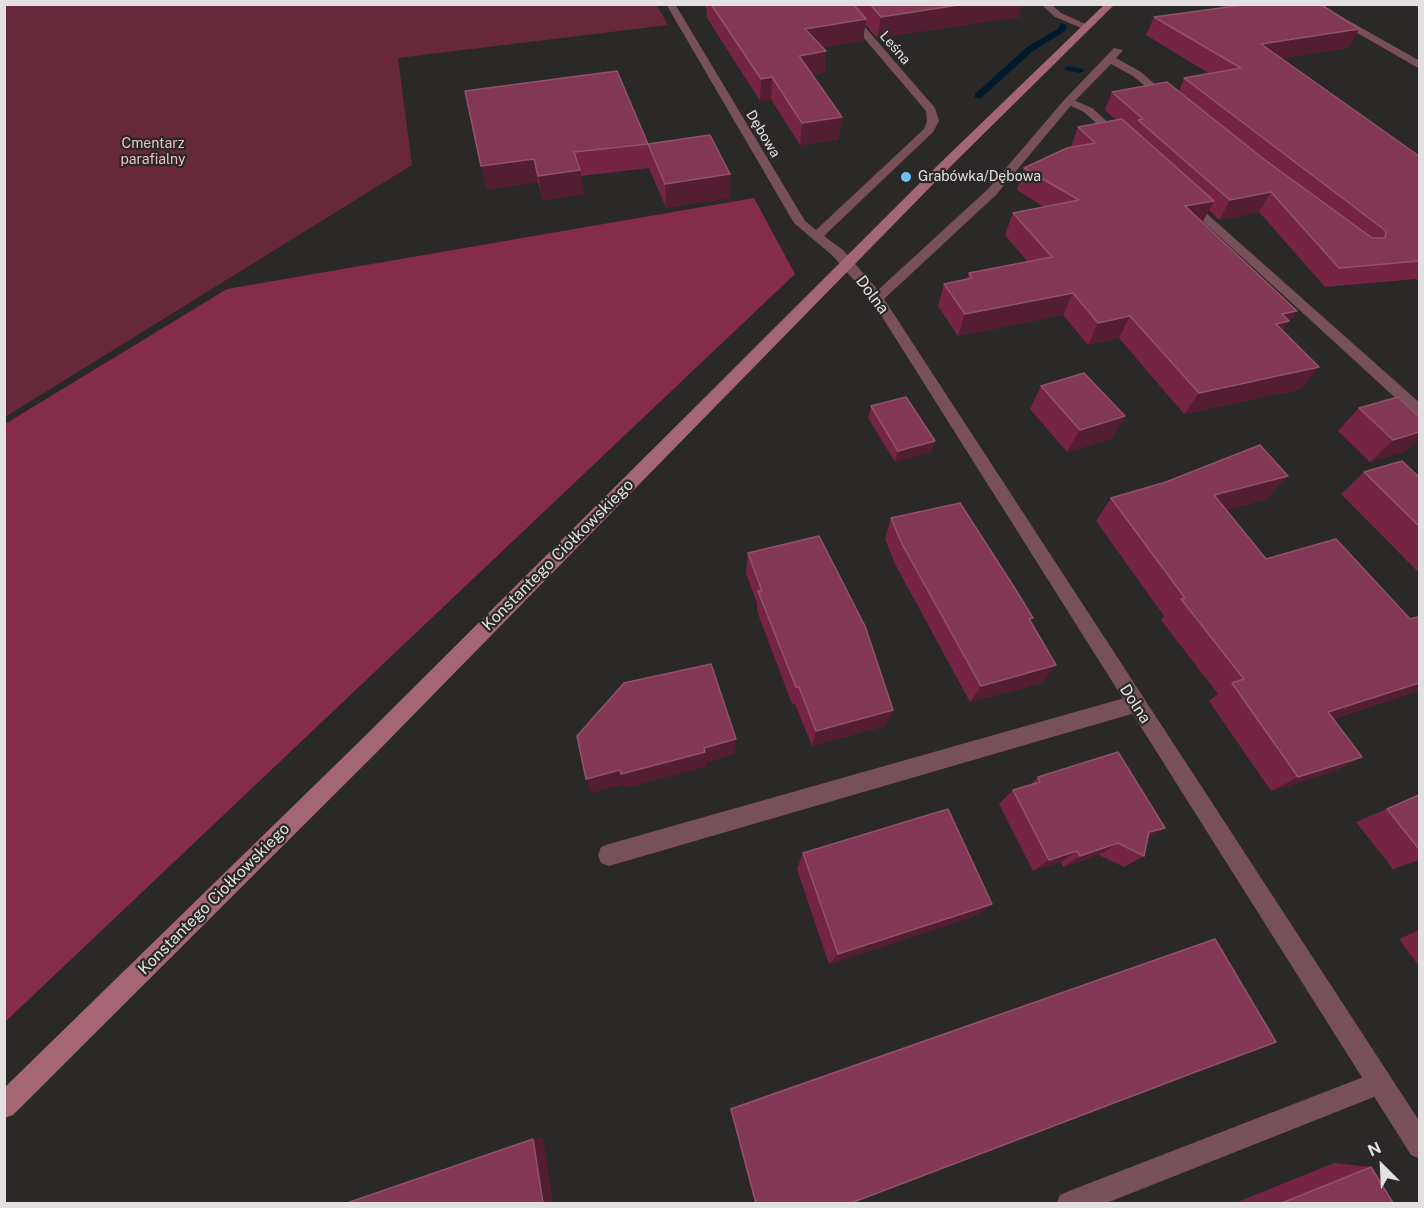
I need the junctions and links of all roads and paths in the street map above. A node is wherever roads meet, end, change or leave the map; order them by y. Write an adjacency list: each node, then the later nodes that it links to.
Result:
1 (670, 4): 12 (street, Dębowa)
2 (839, 4): 12 (street, Leśna)
3 (1045, 4): 6 (street)
4 (1111, 4): 6 (street, Konstantego Ciołkowskiego)
5 (1318, 5): 7 (street)
6 (1088, 27): 13 (street, Konstantego Ciołkowskiego)
7 (1419, 66)
8 (1069, 101): 9 (street); 10 (street); 14 (street)
9 (1180, 110)
10 (1132, 150)
11 (1176, 190): 15 (street)
12 (817, 236): 13 (street, Dębowa)
13 (848, 263): 14 (street, Dolna); 19 (street, Konstantego Ciołkowskiego)
14 (877, 298): 16 (street, Dolna)
15 (1419, 412)
16 (1135, 704): 17 (street); 18 (street, Dolna)
17 (609, 855)
18 (1379, 1083): 20 (street, Dolna); 21 (street)
19 (4, 1106)
20 (1419, 1146)
21 (1069, 1203)

